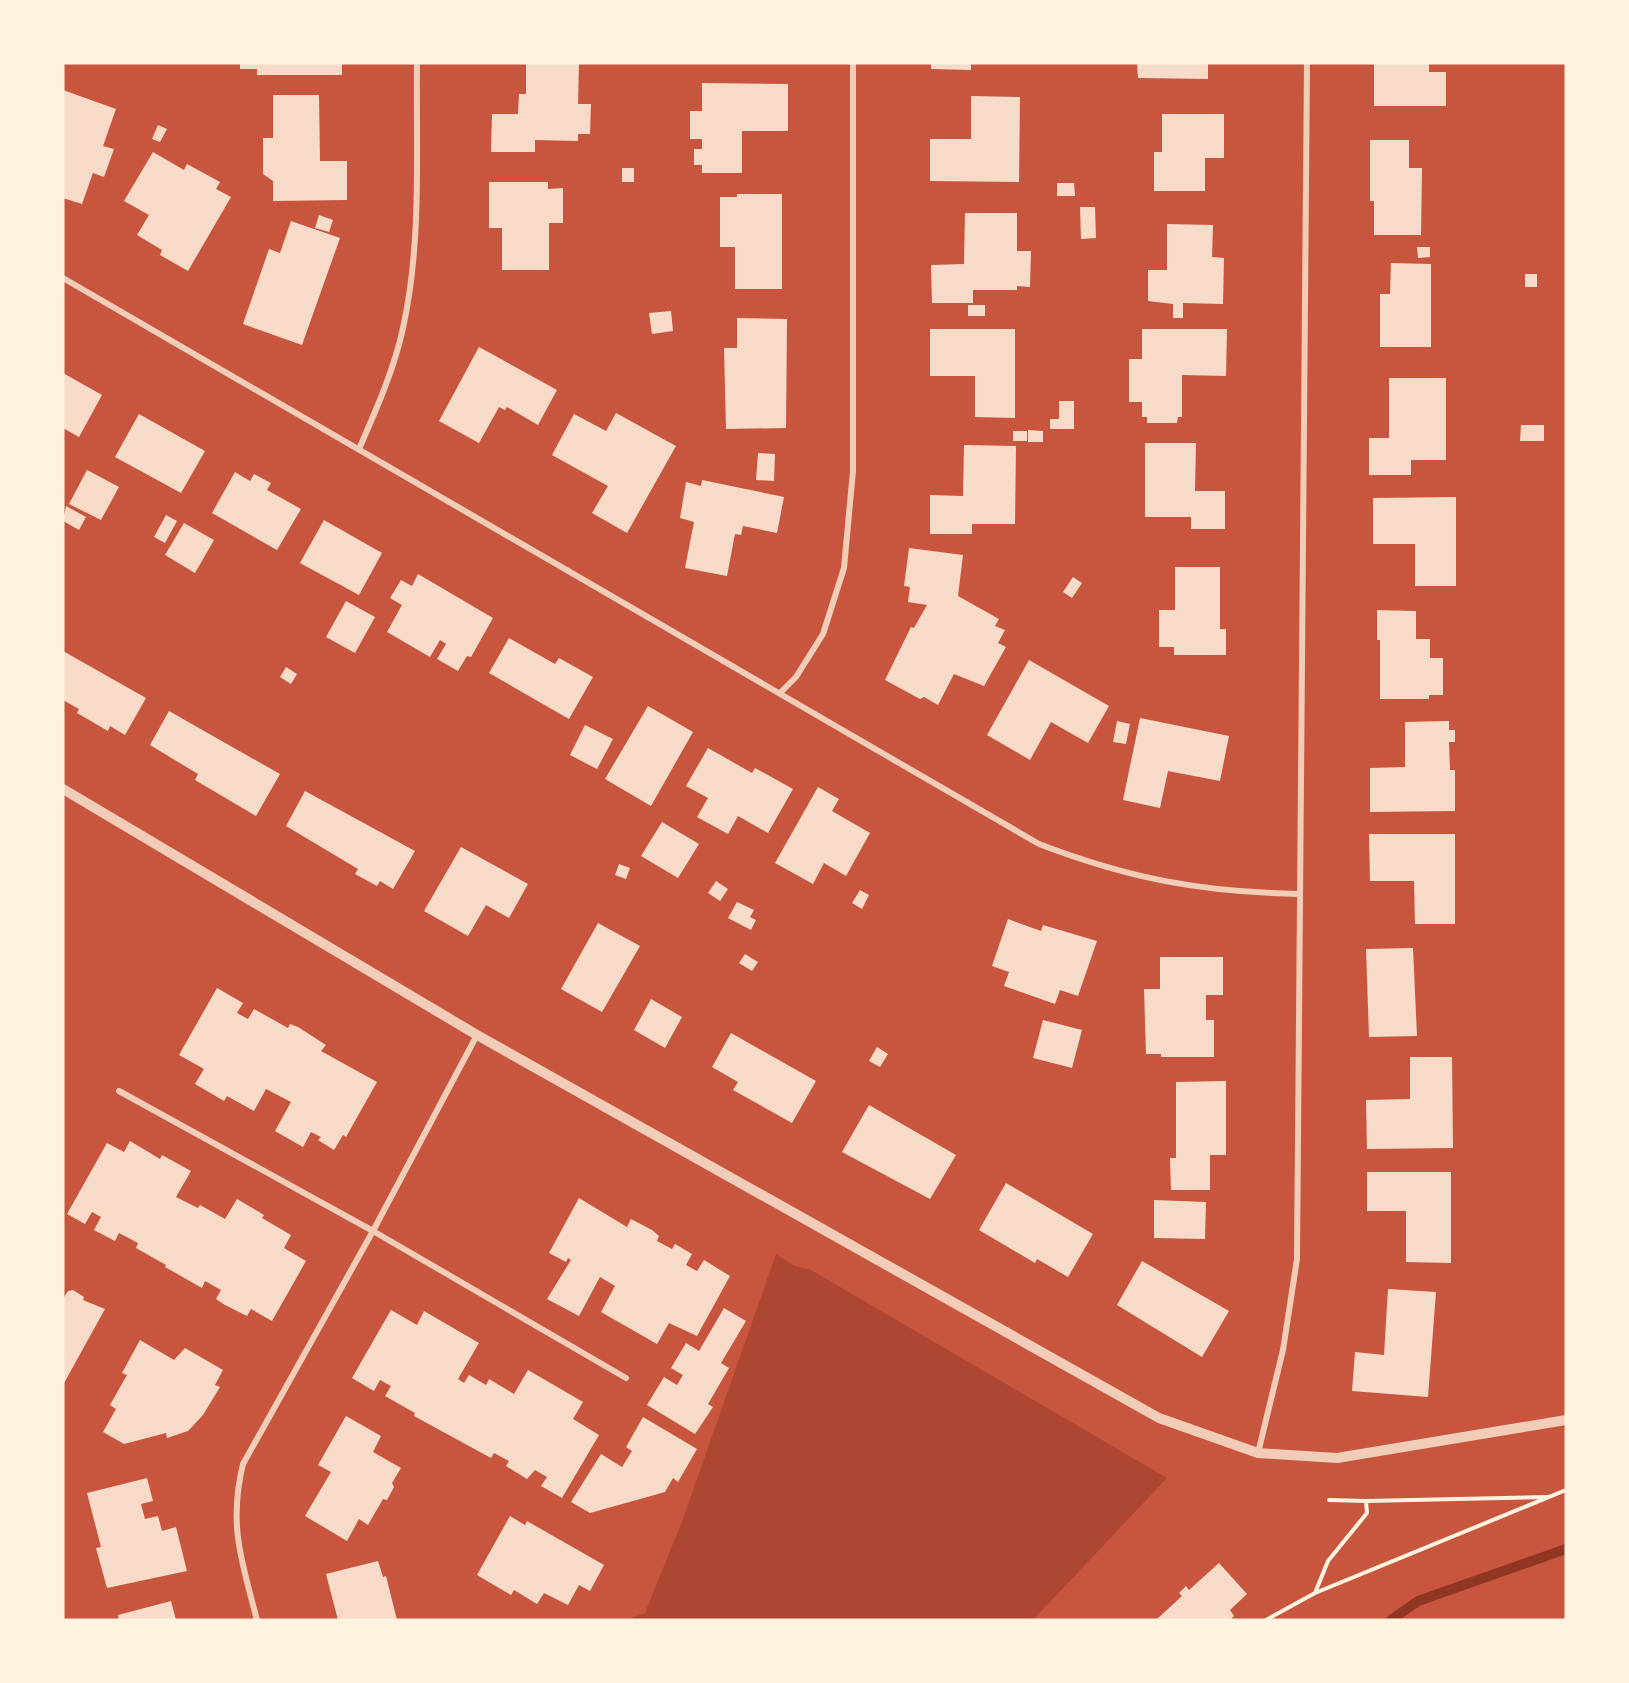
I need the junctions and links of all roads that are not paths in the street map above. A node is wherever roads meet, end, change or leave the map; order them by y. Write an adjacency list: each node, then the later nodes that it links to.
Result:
1 (417, 63): 5 (street)
2 (854, 63): 6 (street)
3 (1307, 63): 8 (street)
4 (63, 278): 5 (street)
5 (358, 448): 6 (street)
6 (780, 693): 8 (street)
7 (63, 789): 9 (street)
8 (1299, 894): 14 (street)
9 (477, 1035): 11 (street); 14 (street)
10 (120, 1091): 11 (street)
11 (373, 1231): 12 (street); 15 (street)
12 (626, 1378)
13 (1566, 1420): 14 (street)
14 (1258, 1453)
15 (257, 1620)

